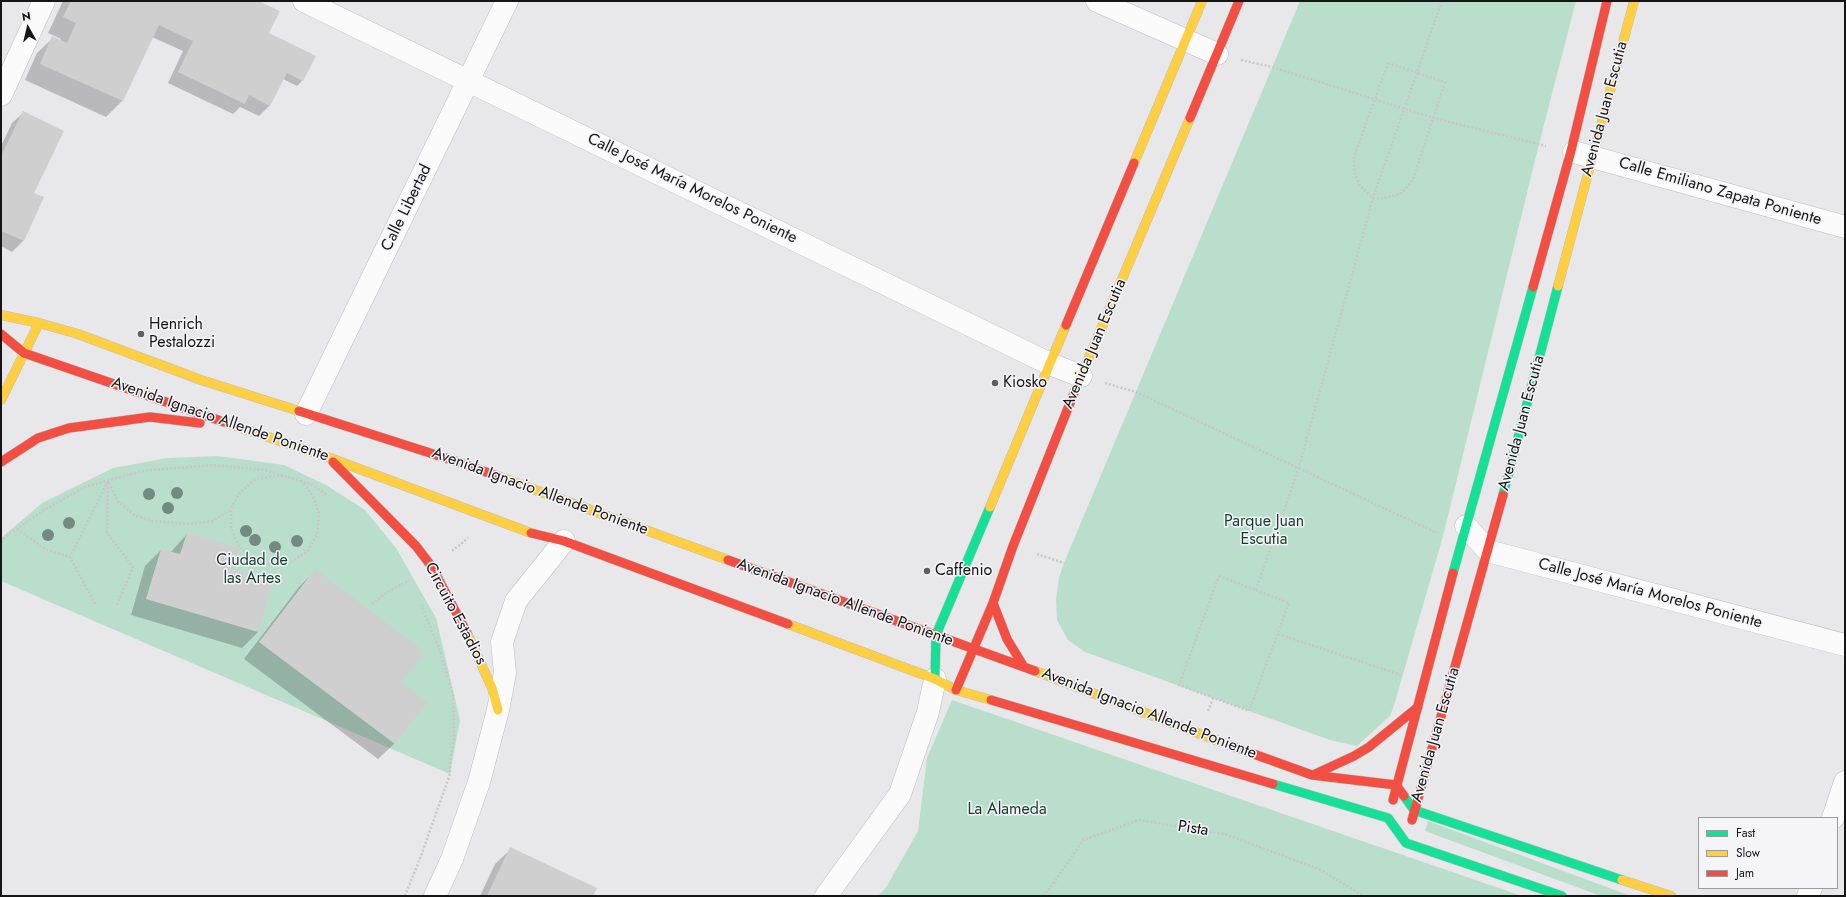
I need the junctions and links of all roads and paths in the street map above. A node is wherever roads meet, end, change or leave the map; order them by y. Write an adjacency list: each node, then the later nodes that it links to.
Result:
1 (44, 1): 14 (street)
2 (304, 1): 13 (street, Calle José María Morelos Poniente)
3 (507, 1): 13 (street, Calle Libertad)
4 (1097, 1): 10 (street)
5 (1202, 1): 10 (main road, Avenida Juan Escutia)
6 (1239, 1): 11 (main road, Avenida Juan Escutia)
7 (1442, 1): 12 (path)
8 (1607, 1): 18 (main road, Avenida Juan Escutia)
9 (1634, 1): 19 (main road, Avenida Juan Escutia)
10 (1186, 42): 11 (street); 26 (main road, Avenida Juan Escutia)
11 (1217, 54): 15 (path); 27 (main road, Avenida Juan Escutia)
12 (1416, 72): 15 (path); 16 (path); 17 (path)
13 (469, 80): 26 (street, Calle José María Morelos Poniente); 29 (street, Calle Libertad)
14 (1, 95)
15 (1375, 100): 16 (path); 20 (path)
16 (1405, 109): 17 (path); 20 (path)
17 (1434, 118): 18 (path); 20 (path)
18 (1571, 151): 19 (street, Calle Emiliano Zapata Poniente); 39 (main road, Avenida Juan Escutia)
19 (1593, 157): 21 (street, Calle Emiliano Zapata Poniente); 43 (main road, Avenida Juan Escutia)
20 (1373, 198): 33 (path)
21 (1845, 227)
22 (5, 315): 23 (main road, Avenida Ignacio Allende Poniente); 24 (main road)
23 (39, 323): 25 (main road); 29 (main road, Avenida Ignacio Allende Poniente)
24 (1, 336): 25 (main road)
25 (24, 353): 28 (main road); 30 (main road, Avenida Ignacio Allende Poniente)
26 (1050, 364): 27 (street, Calle José María Morelos Poniente); 53 (main road, Avenida Juan Escutia)
27 (1081, 376): 33 (path); 49 (main road, Avenida Juan Escutia)
28 (1, 400)
29 (306, 414): 53 (main road, Avenida Ignacio Allende Poniente)
30 (248, 430): 31 (main road, Avenida Ignacio Allende Poniente); 32 (main road)
31 (330, 458): 41 (main road, Avenida Ignacio Allende Poniente); 61 (main road, Circuito Estadios)
32 (1, 462)
33 (1299, 467): 39 (path); 47 (path)
34 (286, 476): 35 (path); 36 (path); 38 (path)
35 (108, 480): 38 (path); 40 (path); 44 (path); 51 (path)
36 (303, 482): 37 (path); 38 (path)
37 (330, 497)
38 (231, 509)
39 (1466, 526): 43 (street); 56 (main road, Avenida Juan Escutia)
40 (17, 529): 42 (path); 44 (path)
41 (564, 541): 58 (main road, Avenida Ignacio Allende Poniente); 61 (street, Circuito Estadios)
42 (1, 542)
43 (1488, 551): 54 (street, Calle José María Morelos Poniente); 65 (main road, Avenida Juan Escutia)
44 (70, 557): 50 (path)
45 (405, 574): 46 (path)
46 (413, 586)
47 (1256, 590): 52 (path); 52 (path)
48 (419, 600): 69 (path)
49 (993, 603): 55 (main road, Avenida Juan Escutia); 57 (main road)
50 (95, 604)
51 (118, 605)
52 (1278, 634): 56 (path)
53 (936, 635): 55 (main road, Avenida Ignacio Allende Poniente); 58 (main road, Avenida Juan Escutia)
54 (1845, 645)
55 (973, 650): 57 (main road, Avenida Ignacio Allende Poniente); 59 (main road, Avenida Juan Escutia)
56 (1430, 661): 60 (main road, Avenida Juan Escutia)
57 (1024, 666): 62 (main road, Avenida Ignacio Allende Poniente)
58 (935, 679): 59 (main road, Avenida Ignacio Allende Poniente); 71 (street)
59 (956, 690): 67 (main road, Avenida Ignacio Allende Poniente)
60 (1418, 707): 62 (main road); 64 (main road, Avenida Juan Escutia)
61 (498, 710): 70 (street, Circuito Estadios)
62 (1312, 775): 64 (main road, Avenida Ignacio Allende Poniente)
63 (1845, 782): 66 (street)
64 (1396, 785): 65 (main road); 67 (main road, Avenida Juan Escutia)
65 (1414, 810): 68 (main road, Avenida Juan Escutia); 75 (main road)
66 (1834, 817)
67 (1388, 818): 68 (main road)
68 (1406, 843): 74 (main road)
69 (405, 896)
70 (436, 896)
71 (826, 896)
72 (1042, 896): 73 (path, Pista)
73 (1363, 896)
74 (1562, 896)
75 (1671, 896)

